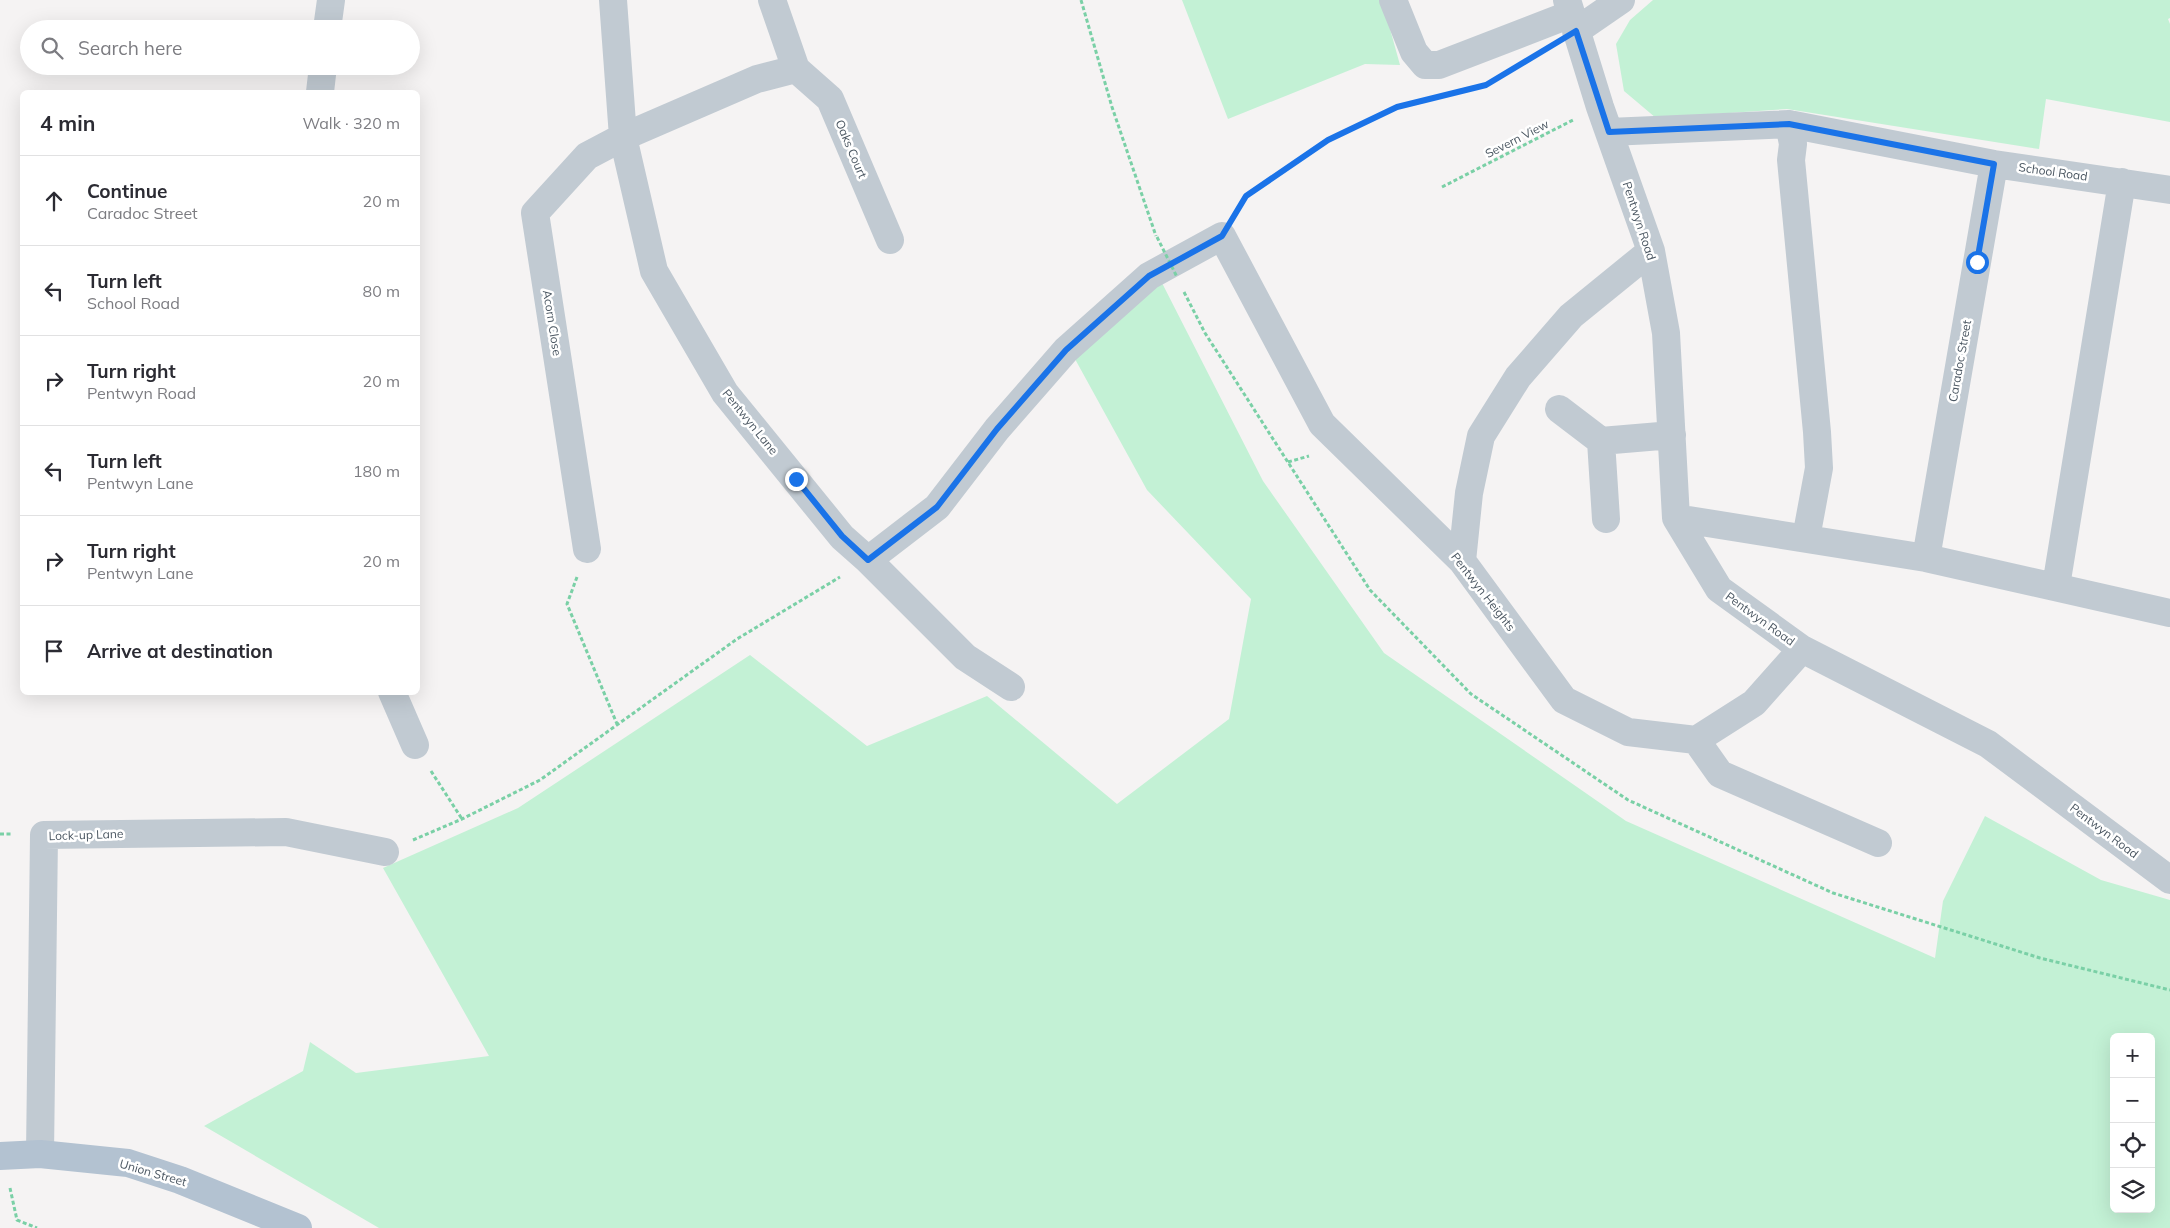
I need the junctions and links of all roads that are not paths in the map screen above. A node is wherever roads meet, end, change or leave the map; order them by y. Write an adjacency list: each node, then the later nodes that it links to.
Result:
1 (330, 0): 7 (street)
2 (613, 0): 13 (street, Pentwyn Lane)
3 (772, 0): 8 (street, Oaks Court)
4 (1393, 0): 6 (street)
5 (1621, 0): 6 (street)
6 (1571, 15): 12 (street, Pentwyn Road)
7 (328, 20)
8 (796, 69): 13 (street); 17 (street, Oaks Court)
9 (322, 75): 10 (street)
10 (320, 90)
11 (1789, 124): 12 (street, School Road); 14 (street, School Road); 24 (street)
12 (1609, 132): 18 (street, Pentwyn Road)
13 (623, 137): 25 (street, Acorn Close); 27 (street, Pentwyn Lane)
14 (1994, 164): 15 (street, School Road); 26 (street, Caradoc Street)
15 (2122, 182): 16 (street, School Road); 29 (street)
16 (2170, 190)
17 (890, 240)
18 (1651, 251): 20 (street, Pentwyn Road); 28 (street)
19 (1560, 409): 21 (street)
20 (1672, 435): 21 (street); 23 (street, Pentwyn Road)
21 (1601, 441): 22 (street)
22 (1606, 518)
23 (1676, 518): 24 (street); 31 (street, Pentwyn Road)
24 (1806, 538): 26 (street)
25 (587, 549)
26 (1926, 558): 29 (street)
27 (868, 560): 28 (street, Pentwyn Heights); 32 (street, Pentwyn Lane)
28 (1462, 561): 34 (street, Pentwyn Heights)
29 (2056, 586): 30 (street)
30 (2170, 612)
31 (1802, 649): 34 (street); 38 (street, Pentwyn Road)
32 (1011, 687)
33 (393, 695): 35 (street)
34 (1696, 740): 36 (street)
35 (415, 745)
36 (1878, 843)
37 (385, 852): 39 (street, Lock-up Lane)
38 (2170, 880)
39 (40, 1154): 40 (main road, Union Street); 41 (main road, Union Street)
40 (1, 1156)
41 (298, 1228)

